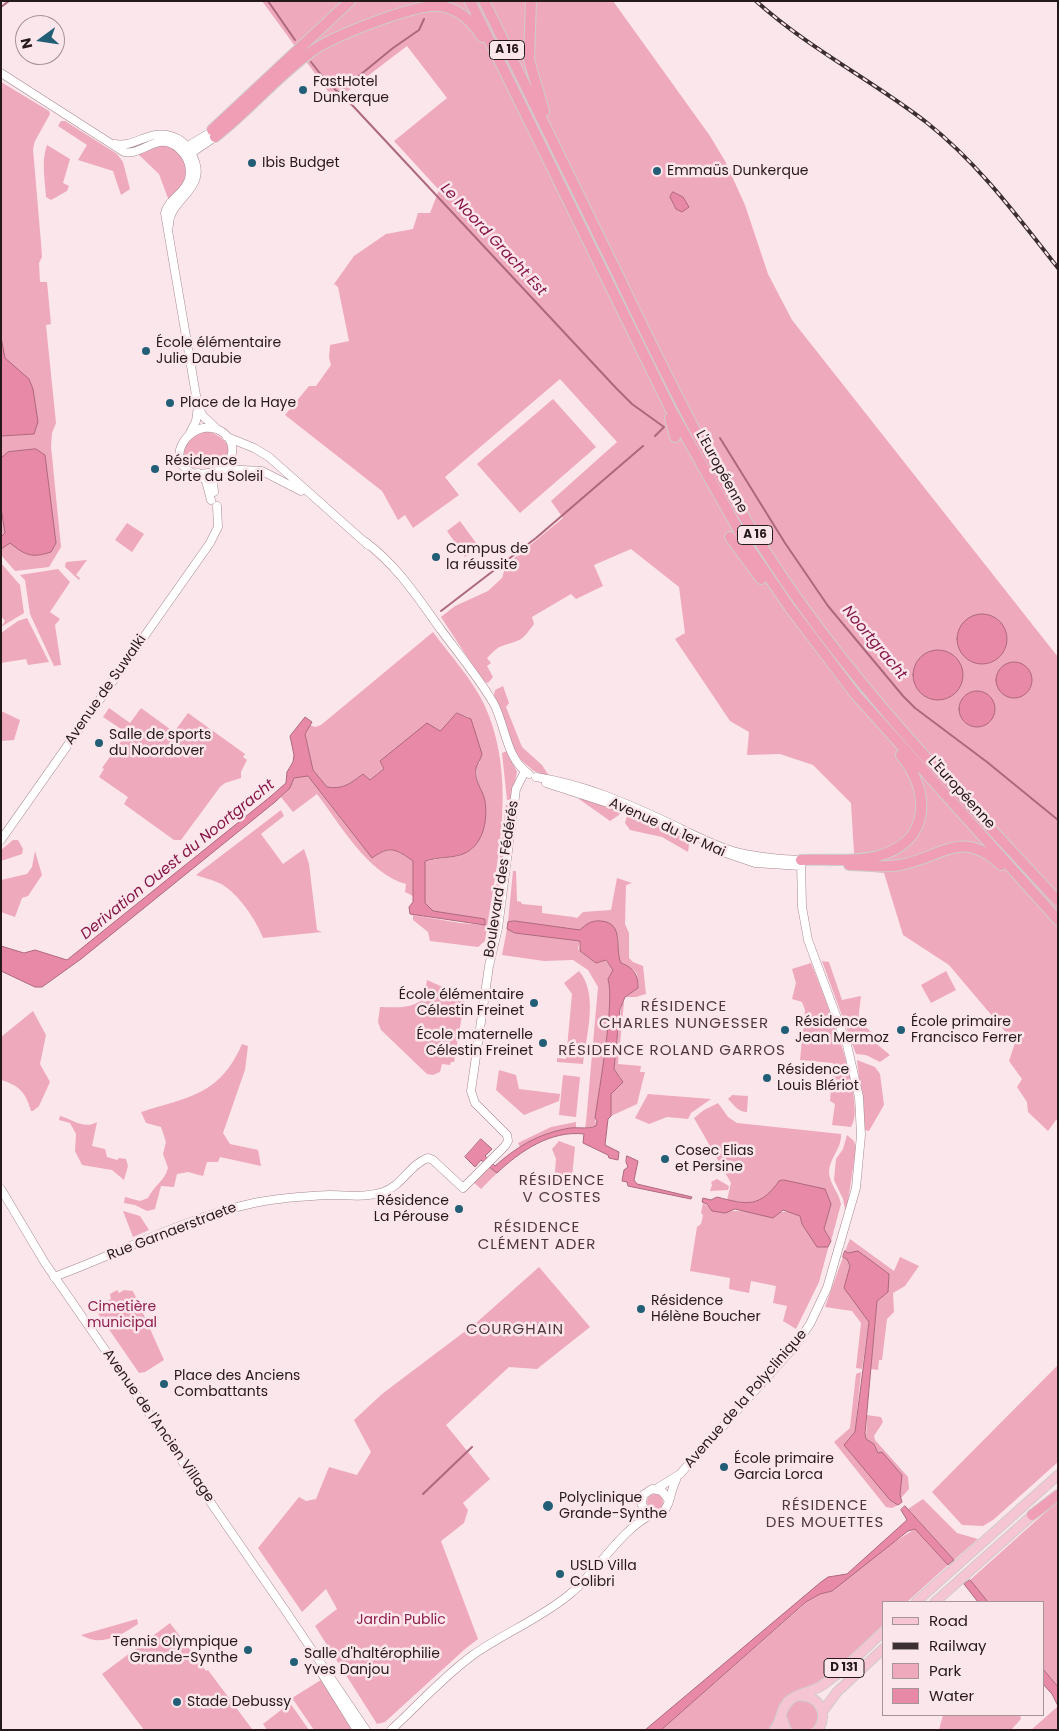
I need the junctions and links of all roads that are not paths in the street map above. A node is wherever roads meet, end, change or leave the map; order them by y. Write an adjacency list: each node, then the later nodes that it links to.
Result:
1 (338, 1): 7 (highway)
2 (350, 1): 7 (highway)
3 (359, 1): 10 (highway)
4 (470, 1): 8 (highway, L'Européenne / A 16)
5 (484, 1): 11 (highway, A 16)
6 (531, 1): 11 (highway)
7 (307, 43): 12 (highway)
8 (504, 71): 10 (highway); 15 (highway, L'Européenne / A 16)
9 (1, 73): 13 (street)
10 (280, 80): 12 (highway)
11 (535, 96): 30 (highway, L'Européenne / A 16)
12 (213, 134): 13 (street)
13 (186, 152): 14 (street)
14 (198, 407): 16 (street); 17 (street)
15 (671, 410): 19 (highway); 25 (highway, L'Européenne / A 16)
16 (218, 430): 17 (street); 18 (street)
17 (189, 435): 21 (street)
18 (227, 437): 20 (street); 23 (street)
19 (675, 437)
20 (220, 470): 21 (street); 22 (street, Avenue de Suwalki); 23 (street)
21 (198, 473): 22 (street, Avenue de Suwalki)
22 (214, 503): 28 (street, Avenue de Suwalki)
23 (328, 509): 27 (street)
24 (730, 537): 25 (highway)
25 (817, 644): 26 (highway, L'Européenne / A 16)
26 (848, 685): 29 (highway); 31 (highway, L'Européenne / A 16)
27 (526, 771): 29 (street, Avenue du 1er Mai); 32 (street, Boulevard des Fédérés)
28 (1, 840)
29 (801, 863): 31 (highway); 35 (street, Avenue de la Polyclinique)
30 (1058, 901)
31 (1058, 921)
32 (430, 1158): 34 (street, Rue Garnaerstraete)
33 (1, 1189): 34 (street, Avenue de l'Ancien Village)
34 (54, 1277): 44 (street, Avenue de l'Ancien Village)
35 (680, 1474): 37 (street, Avenue de la Polyclinique); 39 (street, Avenue de la Polyclinique)
36 (1058, 1475): 45 (main road)
37 (656, 1489): 39 (street); 40 (street)
38 (1058, 1494): 42 (highway)
39 (668, 1499): 41 (street)
40 (642, 1506): 41 (street); 43 (street)
41 (651, 1515): 43 (street)
42 (1032, 1515): 46 (main road)
43 (630, 1530): 54 (street)
44 (270, 1589): 52 (street, Avenue de l'Ancien Village); 53 (street, Avenue de l'Ancien Village)
45 (917, 1601)
46 (936, 1601)
47 (882, 1633): 49 (main road, D 131)
48 (882, 1650): 50 (main road, D 131)
49 (800, 1696): 50 (main road); 51 (main road)
50 (823, 1711): 57 (main road)
51 (782, 1718): 55 (main road); 56 (main road)
52 (358, 1730)
53 (366, 1730)
54 (392, 1730)
55 (774, 1730)
56 (786, 1730)
57 (818, 1730)

